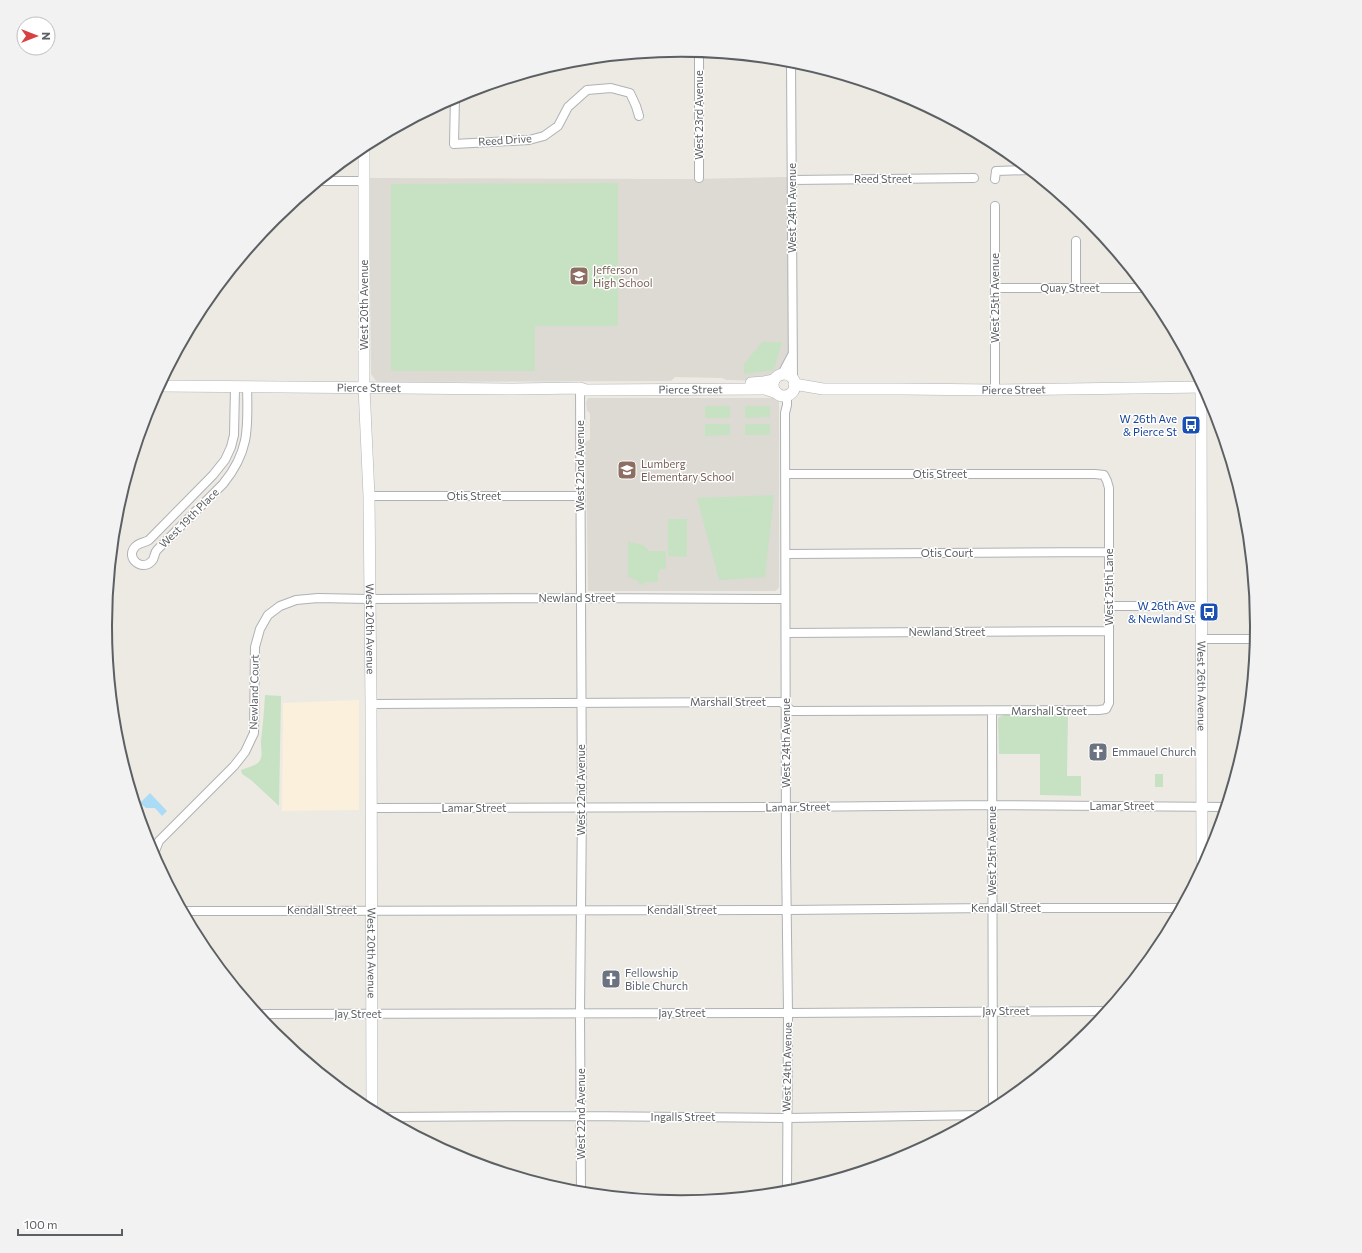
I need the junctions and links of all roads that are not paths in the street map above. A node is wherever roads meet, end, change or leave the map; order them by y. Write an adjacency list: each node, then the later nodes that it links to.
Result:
1 (699, 57): 8 (street, West 23rd Avenue)
2 (791, 68): 10 (street, West 24th Avenue)
3 (455, 104): 4 (street, Reed Drive)
4 (639, 116)
5 (364, 154): 12 (street, West 20th Avenue)
6 (1022, 171): 7 (street)
7 (995, 175)
8 (700, 178)
9 (974, 178): 10 (street, Reed Street)
10 (792, 180): 18 (street, West 24th Avenue)
11 (327, 181): 12 (street)
12 (364, 181): 24 (street, West 20th Avenue)
13 (995, 206): 15 (street, West 25th Avenue)
14 (1076, 241): 16 (street)
15 (995, 288): 16 (street, Quay Street); 27 (street, West 25th Avenue)
16 (1076, 288): 17 (street, Quay Street)
17 (1139, 288)
18 (792, 355): 19 (street, West 24th Avenue); 26 (street, West 24th Avenue)
19 (778, 377): 25 (street, Pierce Street); 26 (street); 26 (street)
20 (165, 386): 22 (street, Pierce Street)
21 (1197, 386): 27 (street, Pierce Street)
22 (235, 387): 23 (street, Pierce Street); 23 (street, West 19th Place)
23 (247, 387): 24 (street, Pierce Street)
24 (364, 387): 25 (street, Pierce Street); 31 (street, West 20th Avenue)
25 (580, 388): 26 (street, Pierce Street); 32 (street, West 22nd Avenue)
26 (787, 390): 27 (street, Pierce Street); 29 (street, West 24th Avenue)
27 (995, 390)
28 (1202, 398): 39 (street, West 26th Avenue)
29 (786, 474): 30 (street, Otis Street); 34 (street, West 24th Avenue)
30 (1095, 474): 33 (street, West 25th Lane)
31 (369, 496): 32 (street, Otis Street); 36 (street, West 20th Avenue)
32 (580, 496): 35 (street, West 22nd Avenue)
33 (1108, 552): 34 (street, Otis Court); 38 (street, West 25th Lane)
34 (786, 554): 37 (street, West 24th Avenue)
35 (580, 598): 36 (street, Newland Street); 37 (street, Newland Street); 44 (street, West 22nd Avenue)
36 (369, 599): 45 (street, West 20th Avenue); 55 (street, Newland Court)
37 (785, 599): 41 (street, West 24th Avenue)
38 (1108, 606): 39 (street); 40 (street, West 25th Lane)
39 (1201, 606): 42 (street, West 26th Avenue)
40 (1109, 631): 41 (street, Newland Street); 47 (street, West 25th Lane)
41 (786, 633): 46 (street, West 24th Avenue)
42 (1201, 639): 43 (street); 50 (street, West 26th Avenue)
43 (1250, 639)
44 (581, 702): 45 (street, Marshall Street); 46 (street, Marshall Street); 51 (street, West 22nd Avenue)
45 (371, 704): 54 (street, West 20th Avenue)
46 (786, 705): 48 (street, Marshall Street); 52 (street, West 24th Avenue)
47 (1106, 708): 48 (street, Marshall Street)
48 (992, 711): 49 (street, West 25th Avenue)
49 (992, 805): 50 (street, Lamar Street); 52 (street, Lamar Street); 57 (street, West 25th Avenue)
50 (1202, 806): 53 (street, Lamar Street); 56 (street, West 26th Avenue)
51 (582, 807): 52 (street, Lamar Street); 54 (street, Lamar Street); 60 (street, West 22nd Avenue)
52 (786, 807): 61 (street, West 24th Avenue)
53 (1221, 807)
54 (371, 808): 59 (street, West 20th Avenue)
55 (156, 847)
56 (1202, 855)
57 (992, 908): 58 (street, Kendall Street); 61 (street, Kendall Street); 63 (street, West 25th Avenue)
58 (1176, 908)
59 (371, 910): 60 (street, Kendall Street); 62 (street, Kendall Street); 68 (street, West 20th Avenue)
60 (580, 910): 61 (street, Kendall Street); 65 (street, West 22nd Avenue)
61 (787, 910): 66 (street, West 24th Avenue)
62 (188, 911)
63 (993, 1011): 64 (street, Jay Street); 66 (street, Jay Street); 69 (street, West 25th Avenue)
64 (1101, 1011)
65 (580, 1012): 66 (street, Jay Street); 68 (street, Jay Street); 72 (street, West 22nd Avenue)
66 (788, 1013): 74 (street, West 24th Avenue)
67 (264, 1014): 68 (street, Jay Street)
68 (371, 1014): 70 (street, West 20th Avenue)
69 (993, 1103)
70 (372, 1104)
71 (973, 1115): 74 (street, Ingalls Street)
72 (581, 1116): 73 (street, Ingalls Street); 74 (street, Ingalls Street); 76 (street, West 22nd Avenue)
73 (391, 1117)
74 (786, 1118): 75 (street, West 24th Avenue)
75 (787, 1186)
76 (581, 1187)

